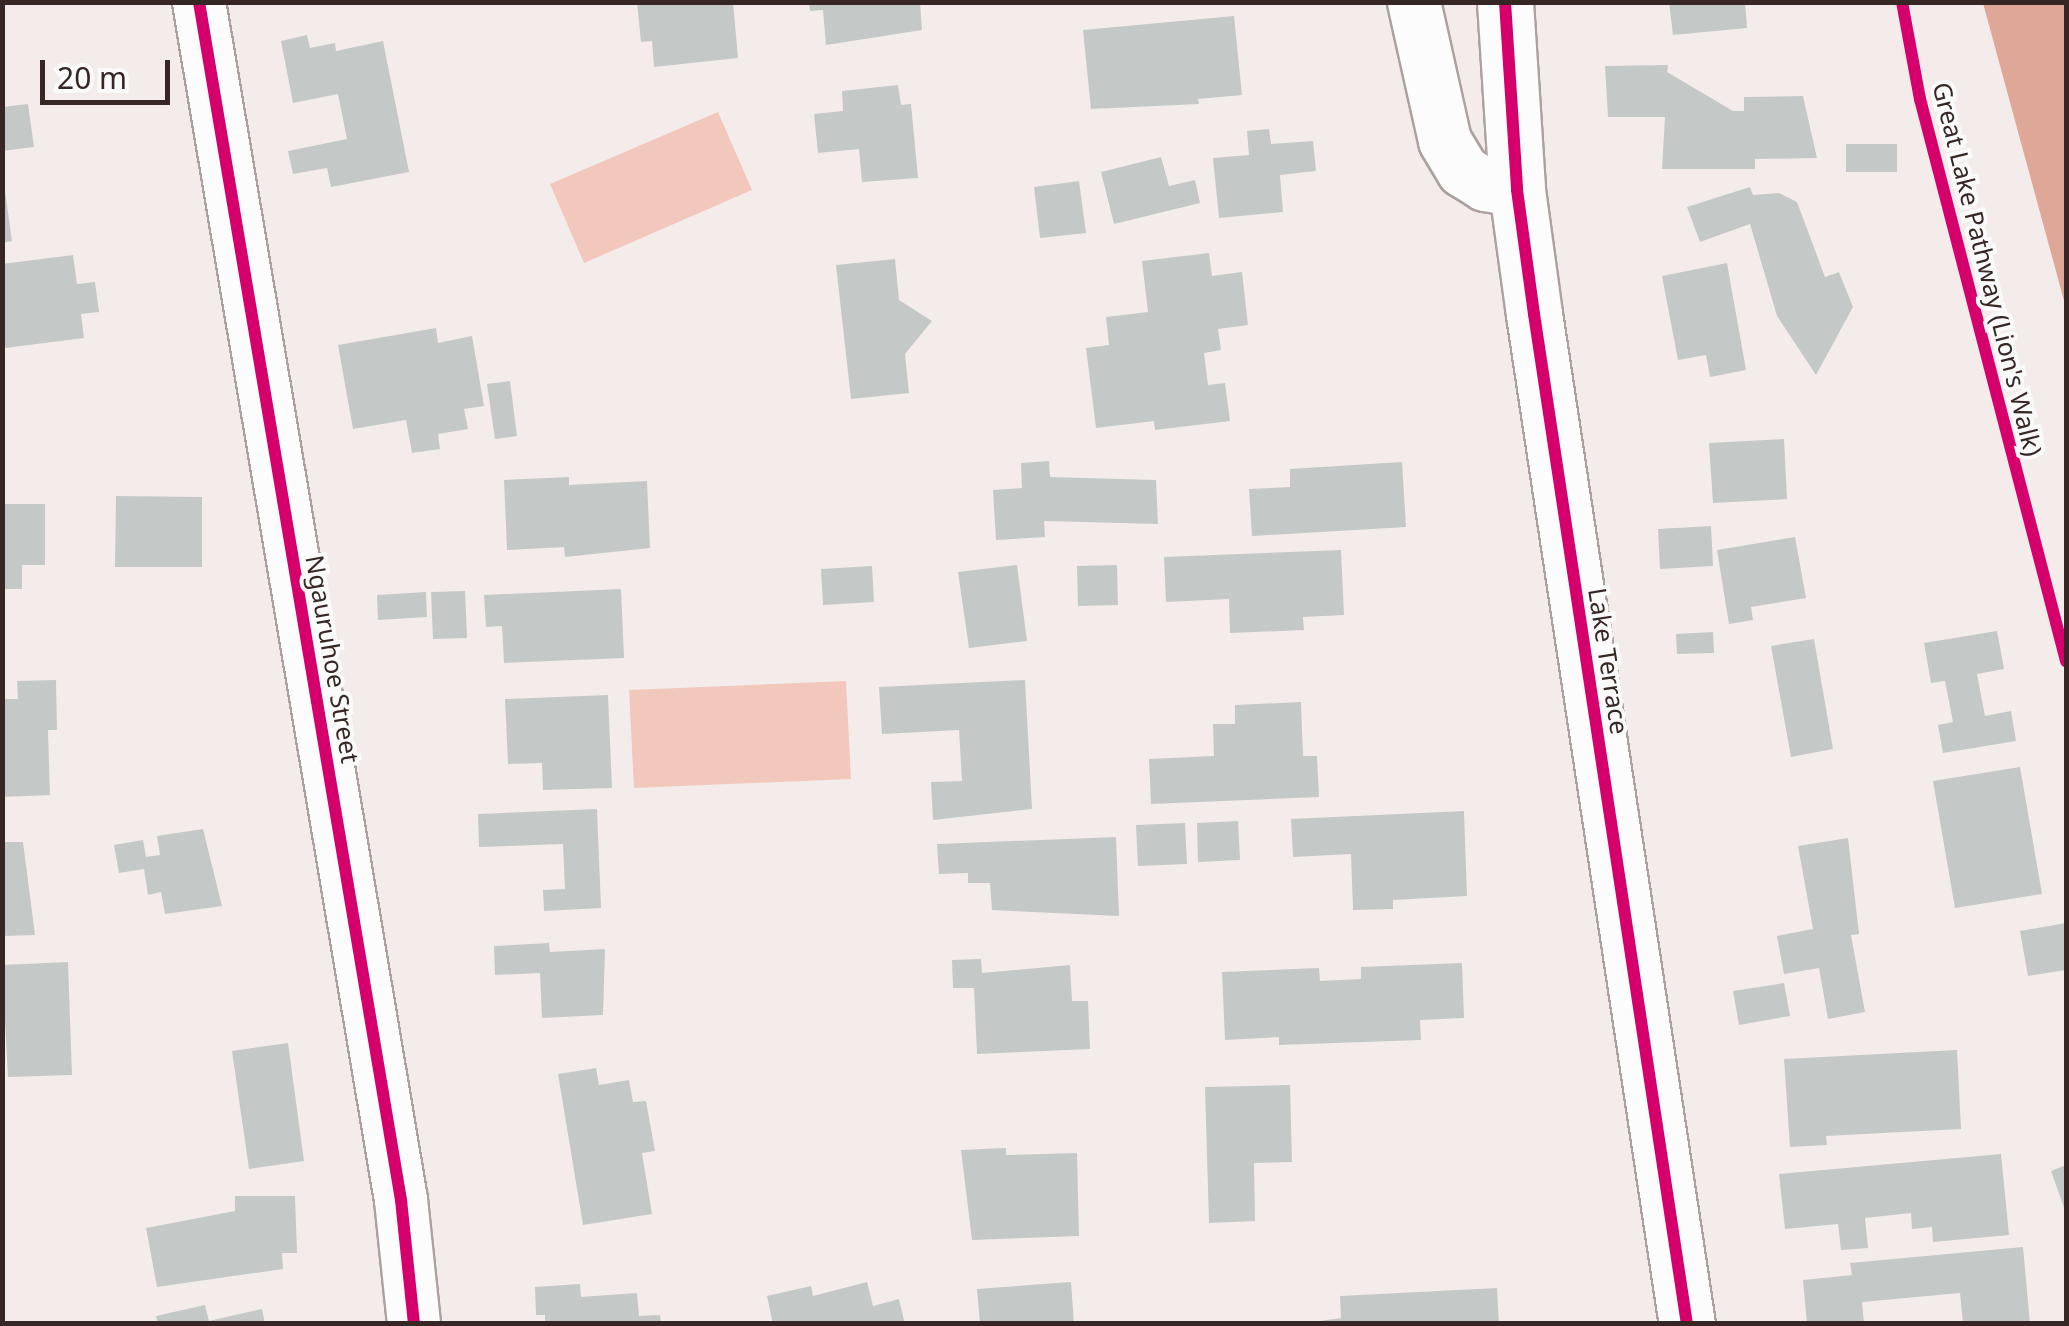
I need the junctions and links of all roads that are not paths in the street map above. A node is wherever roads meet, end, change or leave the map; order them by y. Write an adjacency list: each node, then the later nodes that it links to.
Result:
1 (200, 2): 5 (street, Ngauruhoe Street)
2 (1414, 2): 4 (street)
3 (1505, 2): 4 (main road, Lake Terrace)
4 (1517, 190): 6 (main road, Lake Terrace)
5 (414, 1324)
6 (1687, 1324)

